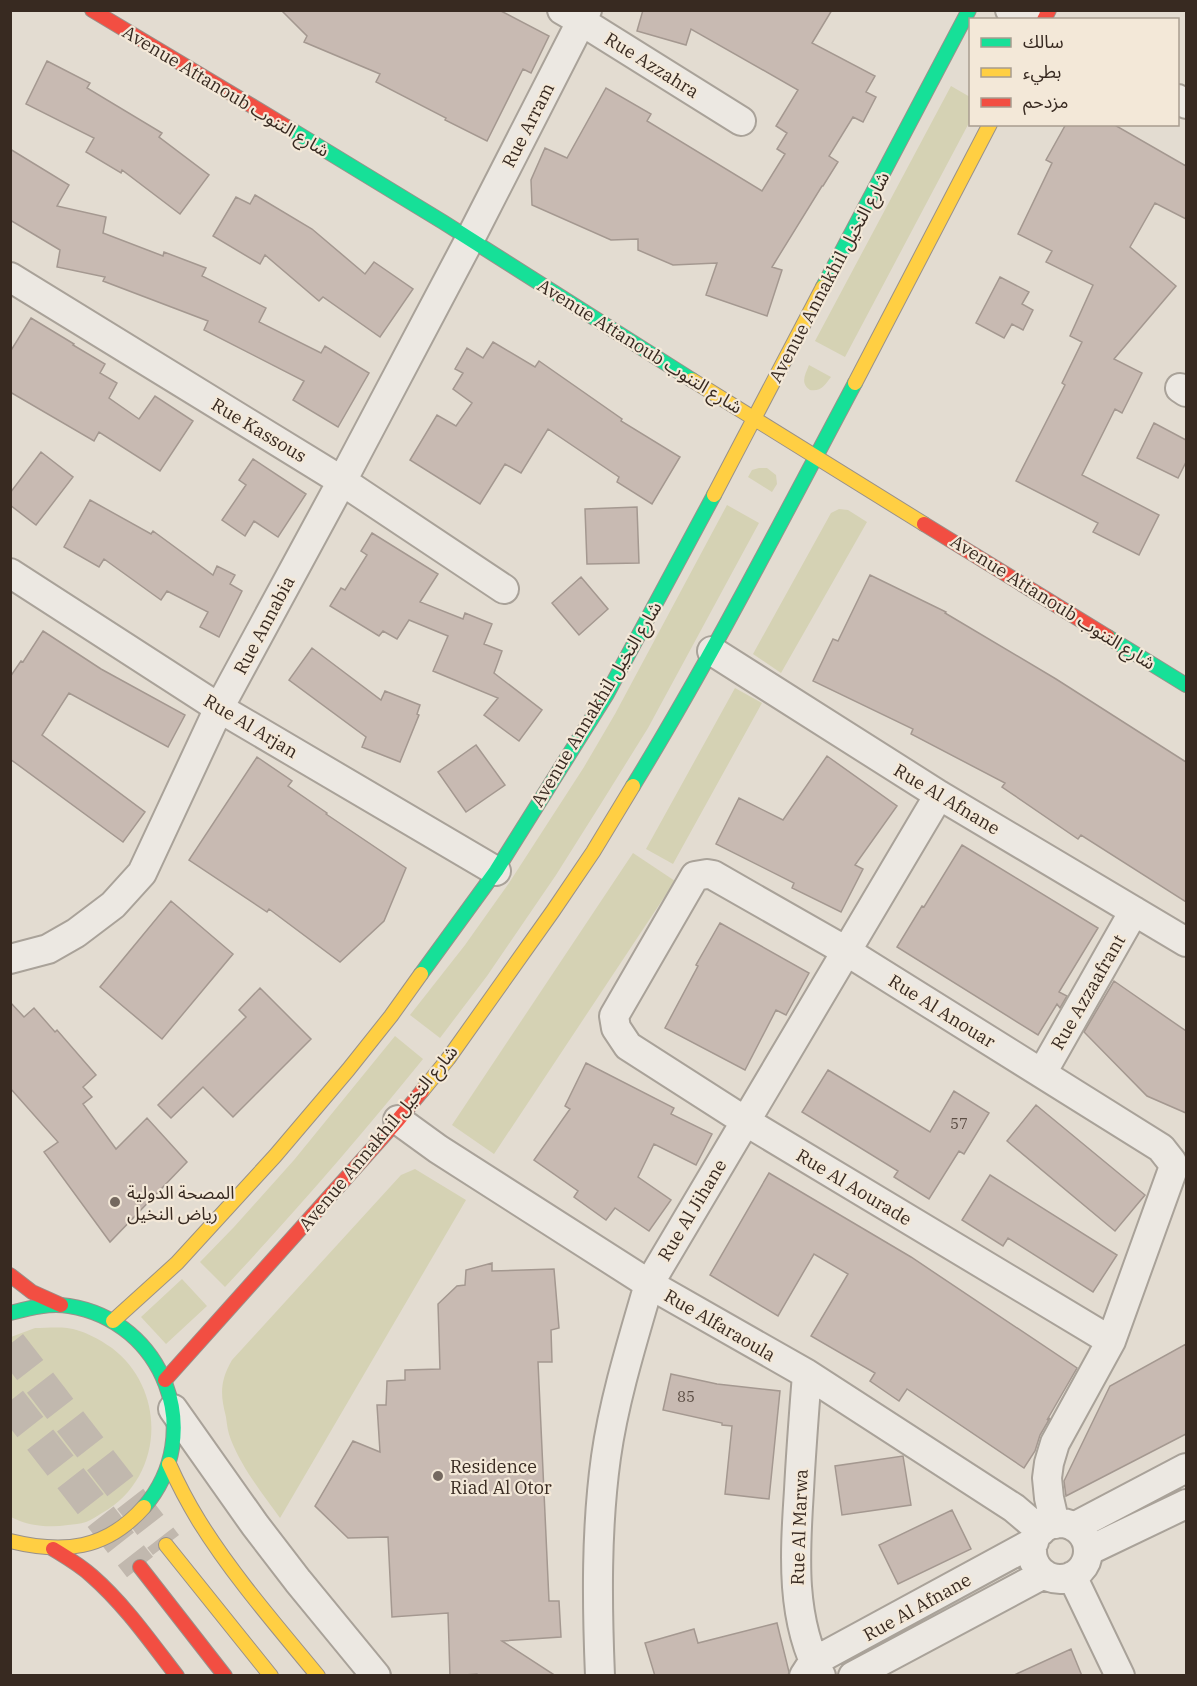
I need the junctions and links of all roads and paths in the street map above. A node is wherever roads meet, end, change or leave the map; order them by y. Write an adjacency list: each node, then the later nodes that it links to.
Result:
1 (92, 10): 8 (main road, Avenue Attanoub شارع التنوب)
2 (969, 10): 10 (main road, Avenue Annakhil شارع النخيل)
3 (1010, 10): 5 (street)
4 (577, 14): 6 (street, Rue Azzahra); 8 (street, Rue Arram)
5 (1024, 18)
6 (741, 121)
7 (989, 126): 11 (main road, Avenue Annakhil شارع النخيل)
8 (470, 239): 10 (main road, Avenue Attanoub شارع التنوب); 12 (street, Rue Annabia)
9 (10, 277): 12 (street, Rue Kassous)
10 (754, 417): 11 (main road, Avenue Attanoub شارع التنوب); 19 (main road, Avenue Annakhil شارع النخيل)
11 (816, 457): 15 (main road, Avenue Annakhil شارع النخيل); 16 (main road, Avenue Attanoub شارع التنوب)
12 (342, 481): 14 (street, Rue Kassous); 17 (street, Rue Annabia)
13 (10, 573): 17 (street, Rue Al Arjan)
14 (504, 589)
15 (711, 651): 18 (street, Rue Al Afnane); 26 (main road, Avenue Annakhil شارع النخيل)
16 (1186, 682)
17 (219, 708): 19 (street, Rue Al Arjan); 23 (street, Rue Annabia)
18 (939, 795): 20 (street, Rue Al Afnane); 22 (street, Rue Al Jihane)
19 (496, 871): 32 (main road, Avenue Annakhil شارع النخيل)
20 (1134, 911): 21 (street, Rue Al Afnane); 25 (street, Rue Azzaafrant)
21 (1186, 942)
22 (846, 951): 24 (street, Rue Al Anouar); 25 (street, Rue Al Anouar); 27 (street, Rue Al Jihane)
23 (10, 959)
24 (614, 1016): 27 (street, Rue Al Aourade)
25 (1042, 1073): 33 (street, Rue Al Anouar)
26 (398, 1120): 29 (street, Rue Alfaraoula); 35 (main road, Avenue Annakhil شارع النخيل)
27 (745, 1121): 29 (street, Rue Al Jihane); 33 (street, Rue Al Aourade)
28 (10, 1275): 30 (main road)
29 (648, 1284): 34 (street, Rue Alfaraoula); 54 (street, Rue Al Jihane)
30 (61, 1305): 31 (main road); 32 (main road)
31 (10, 1313)
32 (113, 1321): 35 (main road)
33 (1111, 1341): 40 (street)
34 (807, 1374): 40 (street, Rue Alfaraoula); 48 (street, Rue Al Marwa)
35 (165, 1380): 36 (main road)
36 (173, 1409): 37 (main road); 53 (street)
37 (169, 1464): 43 (main road); 52 (main road)
38 (1186, 1468): 40 (street, Rue Al Afnane)
39 (1186, 1504): 44 (street)
40 (1051, 1531): 44 (street); 46 (street); 48 (street, Rue Al Afnane)
41 (10, 1541): 43 (main road)
42 (166, 1545): 51 (main road)
43 (53, 1549): 49 (main road)
44 (1088, 1551): 47 (street)
45 (140, 1567): 50 (main road)
46 (1044, 1574): 47 (street); 55 (street, Rue Al Afnane)
47 (1072, 1576): 56 (street)
48 (813, 1671)
49 (177, 1676)
50 (225, 1676)
51 (271, 1676)
52 (318, 1676)
53 (376, 1676)
54 (600, 1676)
55 (853, 1676)
56 (1120, 1676)

